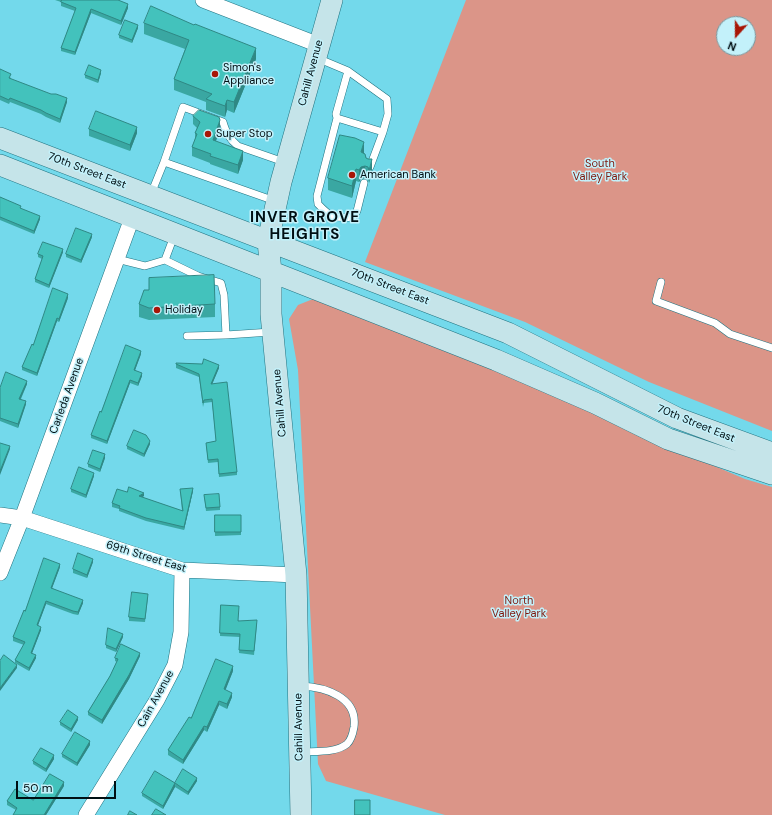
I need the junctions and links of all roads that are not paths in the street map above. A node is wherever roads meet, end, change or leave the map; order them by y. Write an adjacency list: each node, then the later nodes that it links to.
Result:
1 (203, 0): 3 (street)
2 (332, 0): 3 (main road, Cahill Avenue)
3 (317, 51): 4 (lane); 9 (main road, Cahill Avenue)
4 (348, 71): 5 (lane); 6 (lane)
5 (337, 118): 6 (lane); 12 (lane)
6 (383, 132): 11 (lane)
7 (0, 138): 13 (main road, 70th Street East)
8 (164, 162): 9 (lane); 13 (lane); 14 (lane)
9 (286, 162): 14 (main road, Cahill Avenue)
10 (0, 165): 15 (main road, 70th Street East)
11 (370, 167)
12 (364, 184)
13 (151, 196): 17 (main road, 70th Street East)
14 (277, 201): 17 (main road, Cahill Avenue)
15 (132, 218): 16 (main road, 70th Street East); 18 (street, Carleda Avenue)
16 (175, 234): 19 (lane); 20 (main road, 70th Street East)
17 (268, 241): 20 (main road, Cahill Avenue); 26 (main road, 70th Street East)
18 (117, 259): 19 (lane); 29 (street, Carleda Avenue)
19 (165, 260): 23 (lane)
20 (271, 272): 22 (main road, Cahill Avenue); 27 (main road, 70th Street East)
21 (661, 282): 25 (lane)
22 (273, 332): 23 (lane); 32 (main road, Cahill Avenue)
23 (226, 335): 24 (lane)
24 (187, 336)
25 (772, 348)
26 (772, 453)
27 (772, 474)
28 (0, 515): 29 (street, 69th Street East)
29 (22, 518): 30 (street, 69th Street East); 31 (street, Carleda Avenue)
30 (182, 570): 32 (street, 69th Street East); 35 (street, Cain Avenue)
31 (0, 573)
32 (296, 575): 33 (main road, Cahill Avenue)
33 (298, 686): 34 (main road, Cahill Avenue); 34 (lane)
34 (300, 752): 36 (main road, Cahill Avenue)
35 (86, 815)
36 (301, 815)

